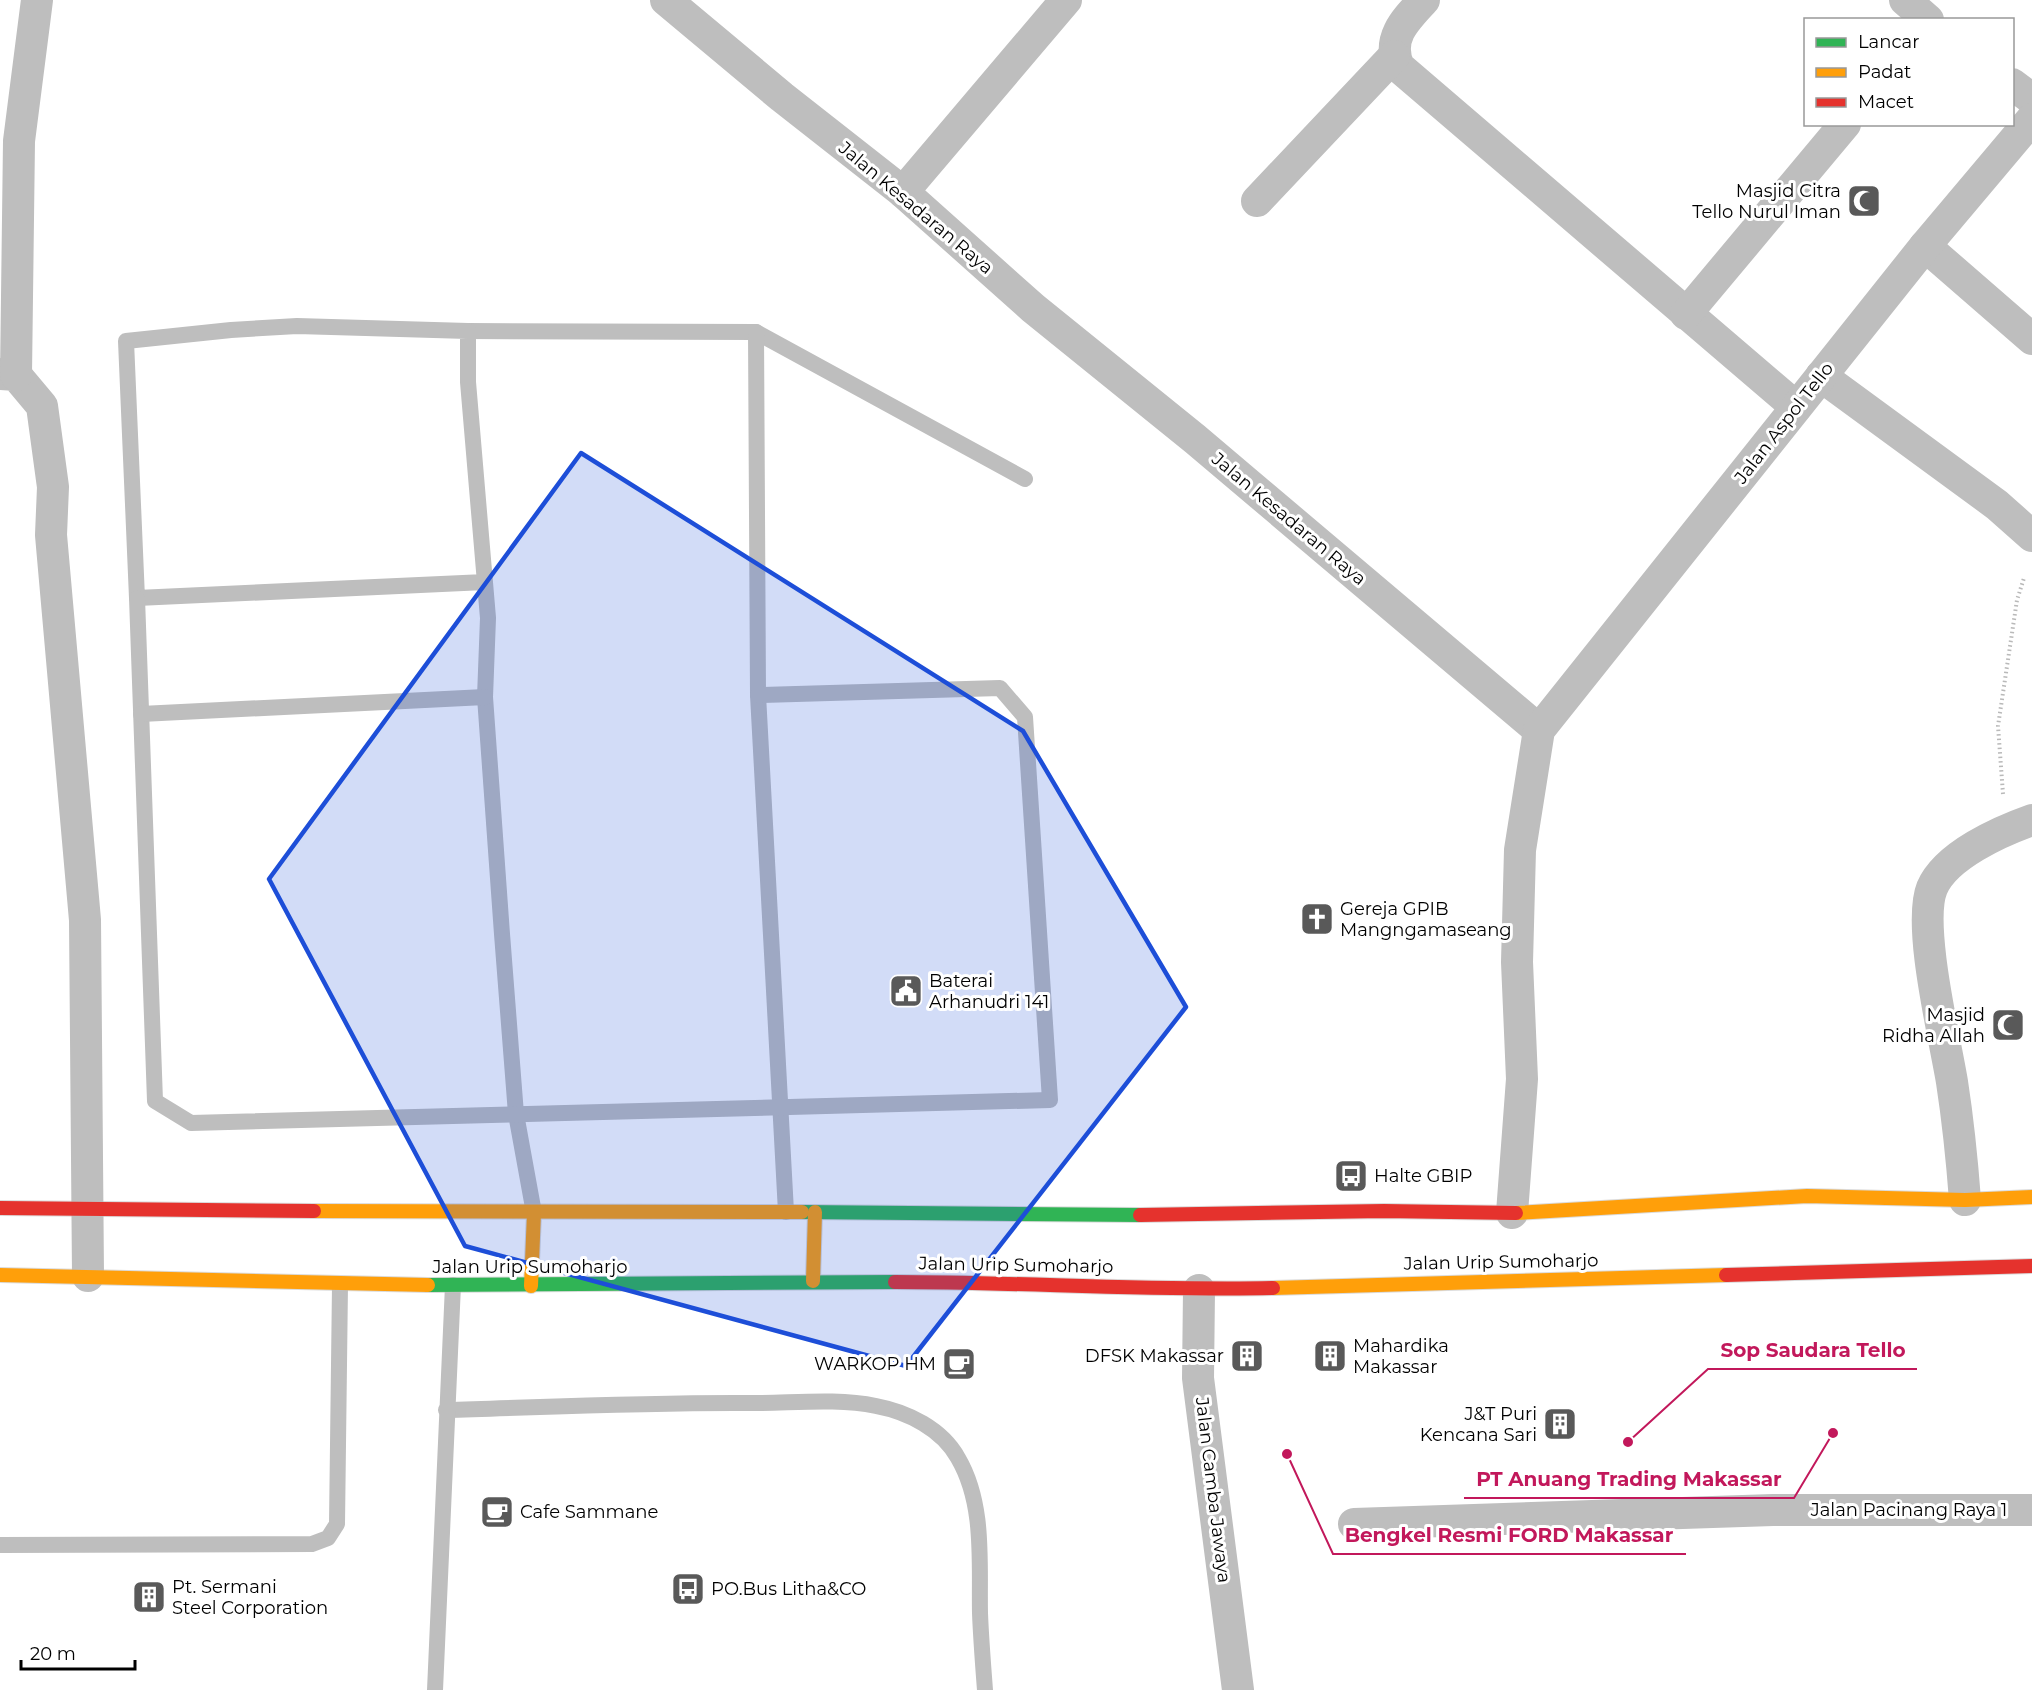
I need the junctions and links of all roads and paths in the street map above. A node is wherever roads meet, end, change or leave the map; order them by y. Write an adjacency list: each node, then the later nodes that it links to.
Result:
1 (37, 0): 12 (street)
2 (666, 0): 13 (street, Jalan Kesadaran Raya)
3 (1066, 0): 13 (street)
4 (1424, 0): 7 (street)
5 (1905, 0): 6 (street)
6 (1926, 18)
7 (1394, 56): 14 (street); 16 (street)
8 (2014, 85): 9 (street)
9 (2032, 99)
10 (2032, 119): 15 (street, Jalan Aspol Tello)
11 (1843, 126): 16 (street)
12 (9, 141): 20 (street)
13 (903, 192): 31 (street, Jalan Kesadaran Raya)
14 (1257, 201)
15 (1925, 246): 19 (street); 21 (street, Jalan Aspol Tello)
16 (1686, 314): 22 (street)
17 (468, 331): 18 (lane); 26 (lane); 27 (lane)
18 (756, 332): 23 (lane); 28 (lane)
19 (2032, 339)
20 (8, 374): 38 (street)
21 (1821, 376): 22 (street, Jalan Aspol Tello); 24 (street)
22 (1796, 406): 31 (street, Jalan Aspol Tello)
23 (1025, 479)
24 (2032, 536)
25 (2024, 578): 32 (path)
26 (484, 582): 27 (lane); 29 (lane)
27 (137, 598): 30 (lane)
28 (758, 695): 33 (lane); 33 (lane)
29 (485, 697): 30 (lane); 34 (lane)
30 (141, 714): 34 (lane)
31 (1539, 730): 41 (street)
32 (2019, 825): 36 (street)
33 (780, 1107): 34 (lane); 39 (lane)
34 (516, 1114): 42 (lane)
35 (2032, 1197): 36 (highway)
36 (1965, 1200): 41 (highway)
37 (0, 1208): 38 (highway)
38 (89, 1210): 42 (highway); 45 (street)
39 (786, 1212): 40 (highway); 42 (highway)
40 (815, 1212): 41 (highway); 46 (highway)
41 (1512, 1213)
42 (534, 1214): 49 (highway)
43 (2032, 1266): 50 (highway, Jalan Urip Sumoharjo)
44 (0, 1275): 45 (highway, Jalan Urip Sumoharjo)
45 (88, 1276): 47 (highway, Jalan Urip Sumoharjo)
46 (813, 1281): 49 (highway, Jalan Urip Sumoharjo); 50 (highway, Jalan Urip Sumoharjo)
47 (340, 1285): 48 (highway, Jalan Urip Sumoharjo); 54 (lane)
48 (453, 1285): 49 (highway, Jalan Urip Sumoharjo); 51 (lane)
49 (531, 1286)
50 (1199, 1290): 57 (street, Jalan Camba Jawaya)
51 (446, 1410): 55 (lane); 56 (lane)
52 (2032, 1510): 53 (street, Jalan Pacinang Raya 1)
53 (1354, 1524)
54 (0, 1545)
55 (435, 1690)
56 (985, 1690)
57 (1238, 1690)

